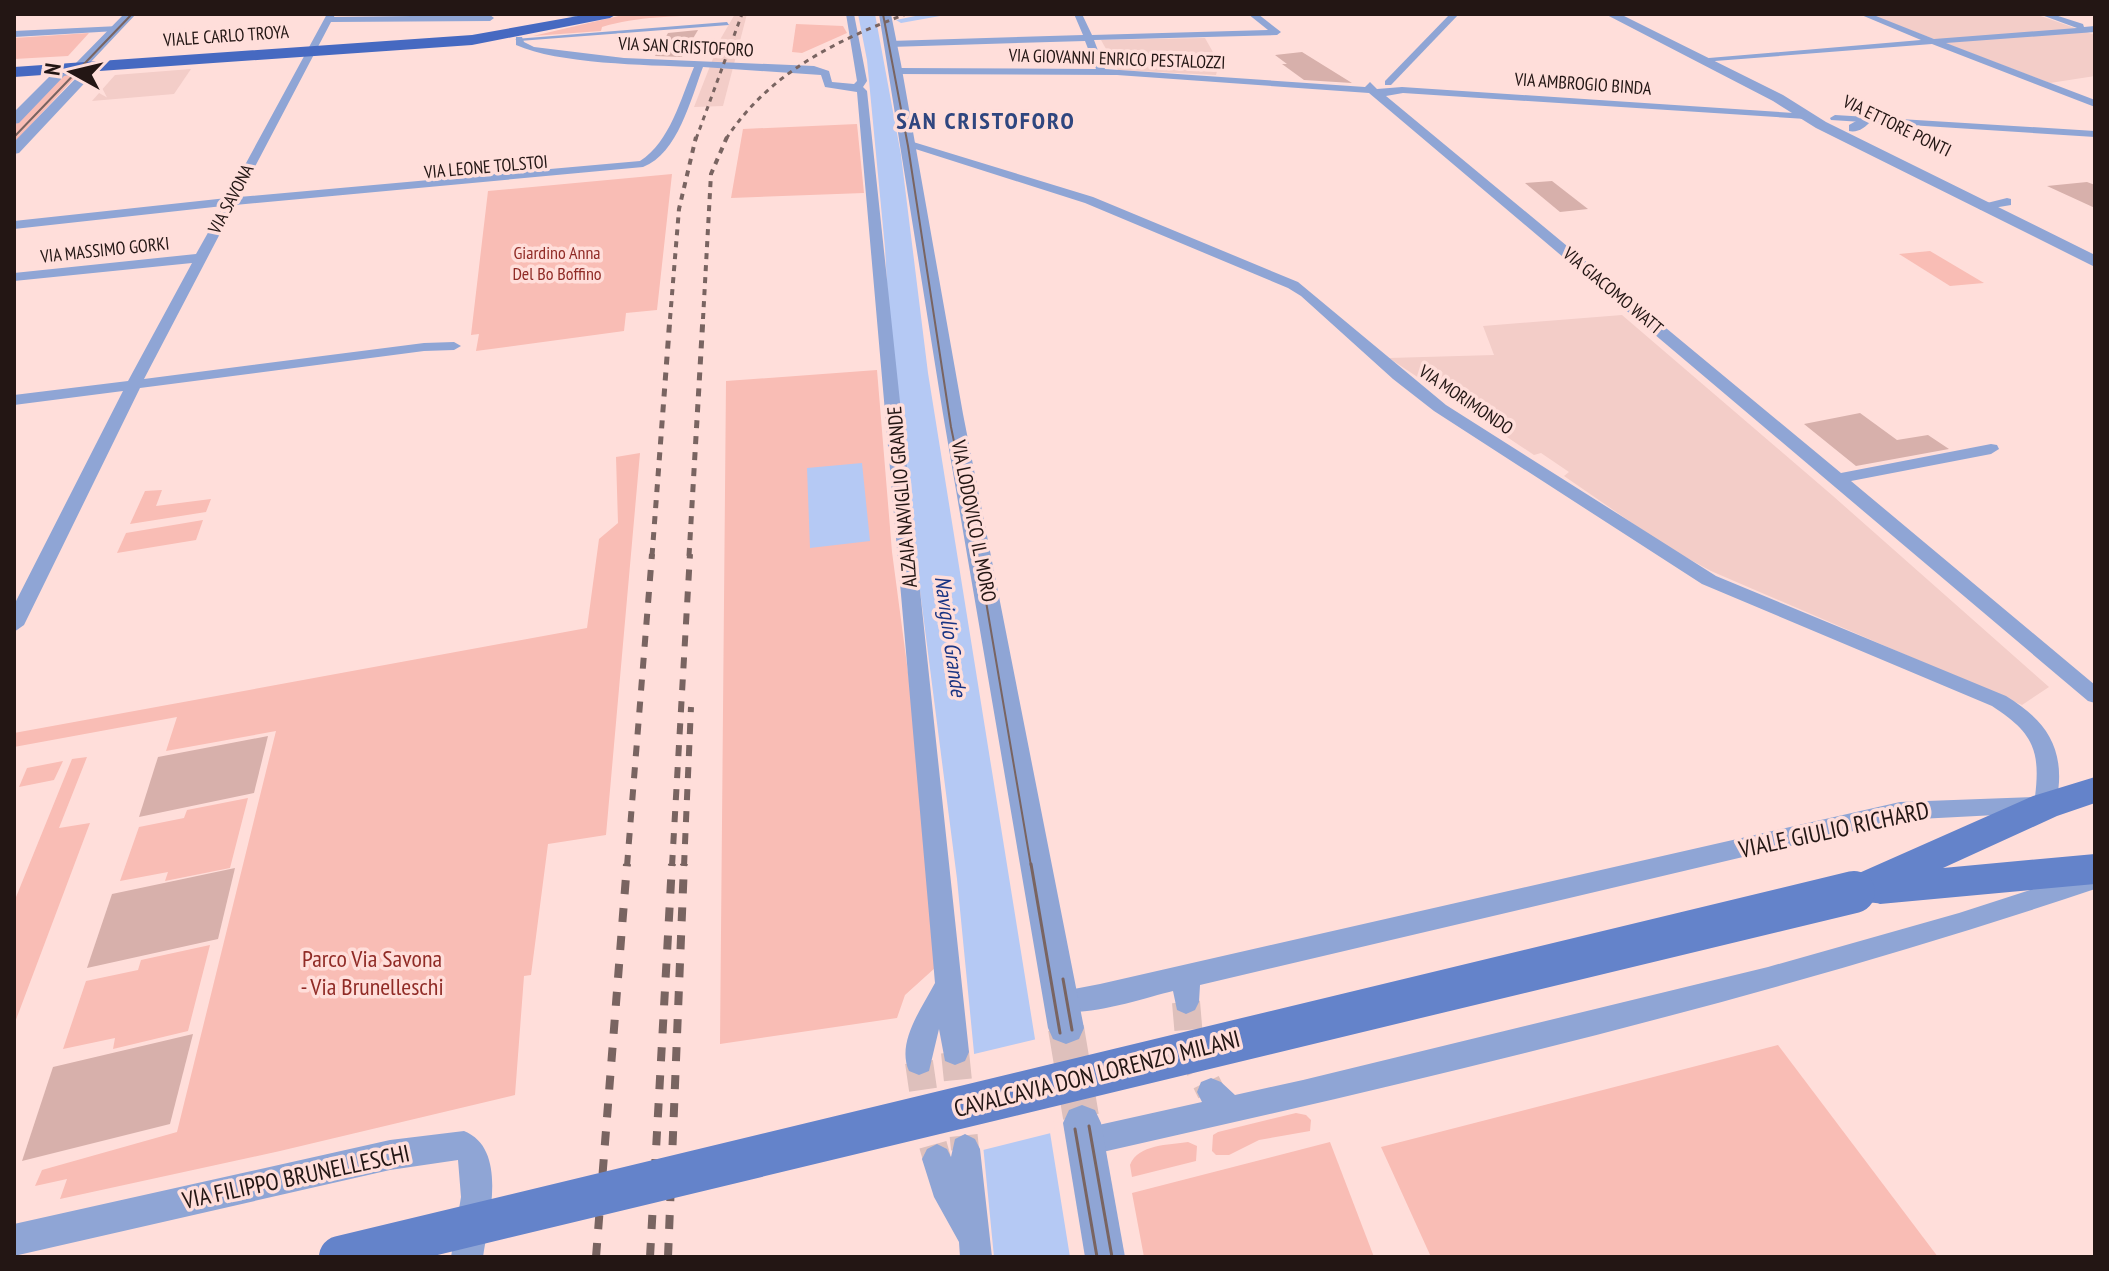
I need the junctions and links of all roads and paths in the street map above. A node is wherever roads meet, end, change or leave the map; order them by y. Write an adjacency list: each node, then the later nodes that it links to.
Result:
1 (130, 14): 15 (street)
2 (551, 14): 12 (street)
3 (610, 14): 12 (main road, VIALE CARLO TROYA)
4 (850, 14): 31 (street, ALZAIA NAVIGLIO GRANDE)
5 (885, 14): 22 (street, VIA LODOVICO IL MORO)
6 (1078, 14): 20 (street)
7 (1252, 14): 20 (street)
8 (1455, 14): 34 (street)
9 (1611, 14): 24 (street, VIA ETTORE PONTI)
10 (1863, 14): 21 (street)
11 (2043, 14): 17 (street)
12 (580, 16): 18 (main road, VIALE CARLO TROYA)
13 (329, 17): 16 (street); 23 (street, VIA SAVONA)
14 (727, 24): 18 (street)
15 (116, 28): 19 (street); 26 (street)
16 (489, 28): 18 (main road, VIALE CARLO TROYA); 23 (main road, VIALE CARLO TROYA)
17 (2093, 30): 21 (street)
18 (522, 32): 27 (street, VIA SAN CRISTOFORO)
19 (14, 34)
20 (1087, 38): 22 (street); 30 (street)
21 (1935, 42): 24 (street); 36 (street)
22 (890, 44): 28 (street, VIA LODOVICO IL MORO)
23 (313, 46): 26 (main road, VIALE CARLO TROYA); 47 (street, VIA SAVONA)
24 (1702, 59): 35 (street, VIA ETTORE PONTI)
25 (14, 63): 26 (main road)
26 (83, 63): 29 (main road); 37 (street); 45 (street)
27 (699, 65): 31 (street, VIA SAN CRISTOFORO); 47 (street, VIA LEONE TOLSTOI)
28 (896, 71): 30 (street, VIA GIOVANNI ENRICO PESTALOZZI); 44 (street, VIA LODOVICO IL MORO)
29 (14, 72)
30 (1100, 72): 32 (street, VIA GIOVANNI ENRICO PESTALOZZI)
31 (857, 87): 66 (street, ALZAIA NAVIGLIO GRANDE)
32 (1373, 89): 34 (street, VIA GIACOMO WATT); 34 (street, VIA GIOVANNI ENRICO PESTALOZZI)
33 (1402, 90): 34 (street, VIA GIOVANNI ENRICO PESTALOZZI); 38 (street, VIA AMBROGIO BINDA)
34 (1389, 93): 58 (street, VIA GIACOMO WATT)
35 (1772, 95): 38 (street); 39 (street, VIA ETTORE PONTI); 40 (street, VIA ETTORE PONTI)
36 (2095, 104)
37 (20, 108): 41 (street)
38 (1762, 113): 39 (street, VIA AMBROGIO BINDA)
39 (1806, 116): 40 (street, VIA AMBROGIO BINDA); 48 (street, VIA ETTORE PONTI)
40 (1835, 118): 42 (street, VIA ETTORE PONTI)
41 (14, 120)
42 (1859, 124): 43 (street); 46 (street, VIA ETTORE PONTI)
43 (2095, 134)
44 (910, 144): 62 (street, VIA MORIMONDO); 67 (street, VIA LODOVICO IL MORO)
45 (14, 150)
46 (2007, 202): 48 (street); 50 (street, VIA ETTORE PONTI)
47 (228, 205): 49 (street, VIA LEONE TOLSTOI); 51 (street, VIA SAVONA)
48 (1981, 206): 52 (street, VIA ETTORE PONTI)
49 (14, 225)
50 (2095, 245)
51 (200, 258): 53 (street, VIA MASSIMO GORKI); 55 (street, VIA SAVONA)
52 (2095, 262)
53 (14, 277)
54 (454, 346): 55 (street)
55 (134, 385): 56 (street); 59 (street, VIA SAVONA)
56 (14, 400)
57 (1991, 449): 58 (street)
58 (1836, 479): 60 (street, VIA GIACOMO WATT)
59 (14, 625)
60 (2095, 696)
61 (2095, 790): 62 (main road)
62 (2045, 806): 65 (main road, VIALE GIULIO RICHARD); 67 (street, VIALE GIULIO RICHARD)
63 (2095, 869): 65 (main road)
64 (2095, 879): 70 (street)
65 (1854, 892): 74 (main road, CAVALCAVIA DON LORENZO MILANI, bridge)
66 (947, 986): 68 (street, ALZAIA NAVIGLIO GRANDE); 69 (street)
67 (1064, 1014)
68 (955, 1052)
69 (919, 1062)
70 (1084, 1133): 76 (street)
71 (951, 1154): 73 (street)
72 (14, 1240): 75 (street, VIA FILIPPO BRUNELLESCHI)
73 (975, 1247)
74 (340, 1257)
75 (467, 1257)
76 (1105, 1257)

